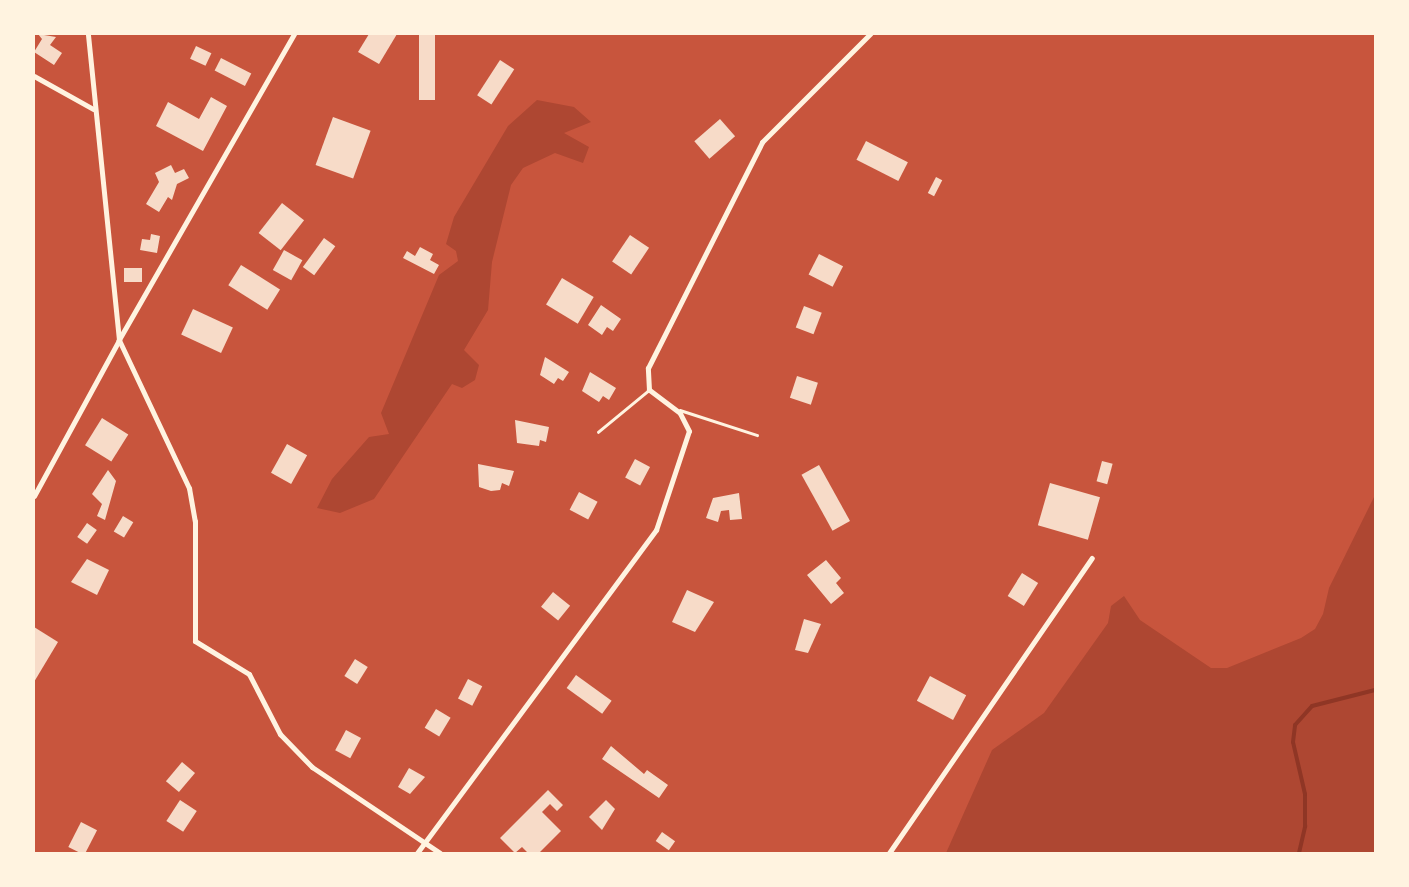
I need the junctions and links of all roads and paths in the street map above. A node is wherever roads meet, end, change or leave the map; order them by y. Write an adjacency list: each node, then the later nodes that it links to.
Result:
1 (88, 34): 5 (street)
2 (294, 34): 6 (street)
3 (870, 34): 7 (street)
4 (34, 76): 5 (street)
5 (93, 109): 6 (street)
6 (119, 340): 11 (street); 13 (street)
7 (649, 390): 8 (street); 9 (lane)
8 (676, 409): 10 (lane); 13 (street)
9 (598, 432)
10 (757, 435)
11 (34, 496)
12 (1092, 558): 16 (street)
13 (424, 844): 14 (street); 15 (street)
14 (417, 853)
15 (440, 853)
16 (889, 853)

